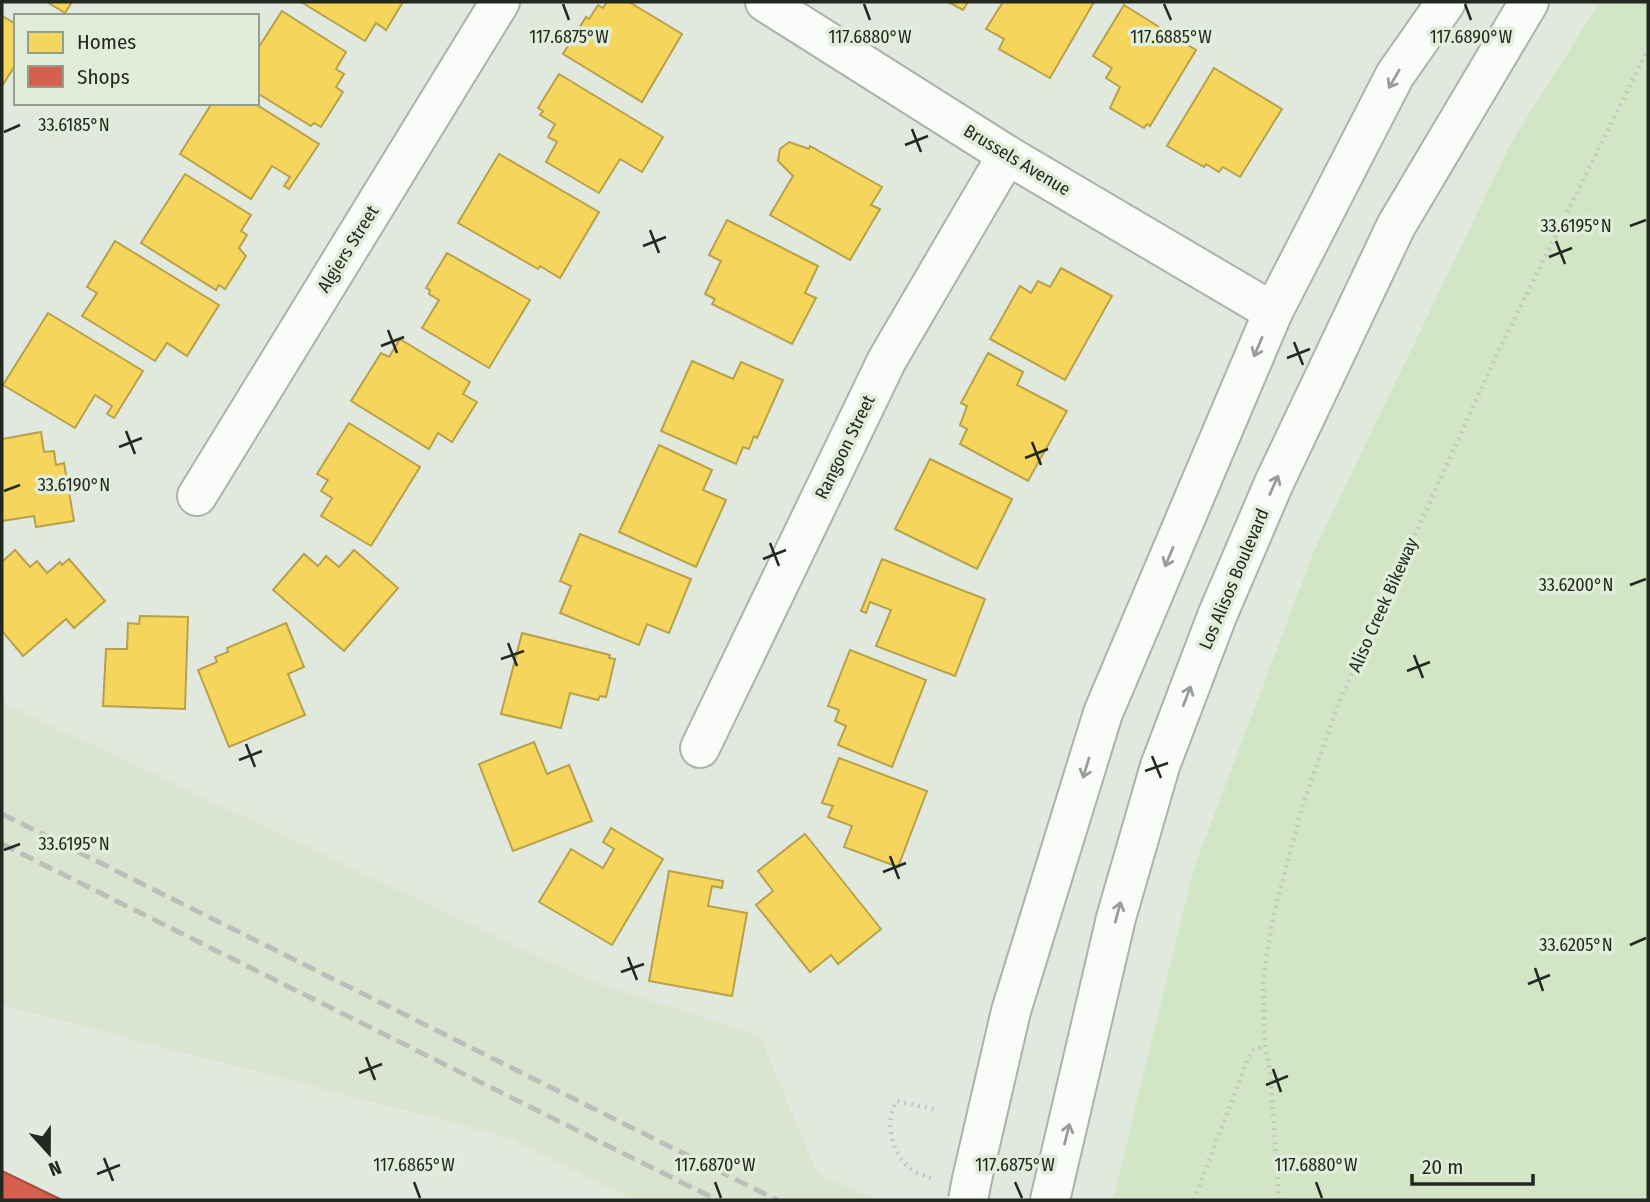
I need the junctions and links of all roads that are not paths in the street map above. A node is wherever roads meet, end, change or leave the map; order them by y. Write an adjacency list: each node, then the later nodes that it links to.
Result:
1 (500, 2): 7 (main road, Algiers Street)
2 (765, 2): 5 (main road, Brussels Avenue)
3 (1446, 2): 6 (main road, one-way to 6)
4 (1529, 2): 10 (main road, Los Alisos Boulevard, one-way to 4)
5 (1007, 155): 6 (main road, Brussels Avenue); 8 (main road, Rangoon Street)
6 (1273, 312): 9 (main road, one-way to 9)
7 (197, 496)
8 (700, 748)
9 (959, 1186)
10 (1050, 1200)

